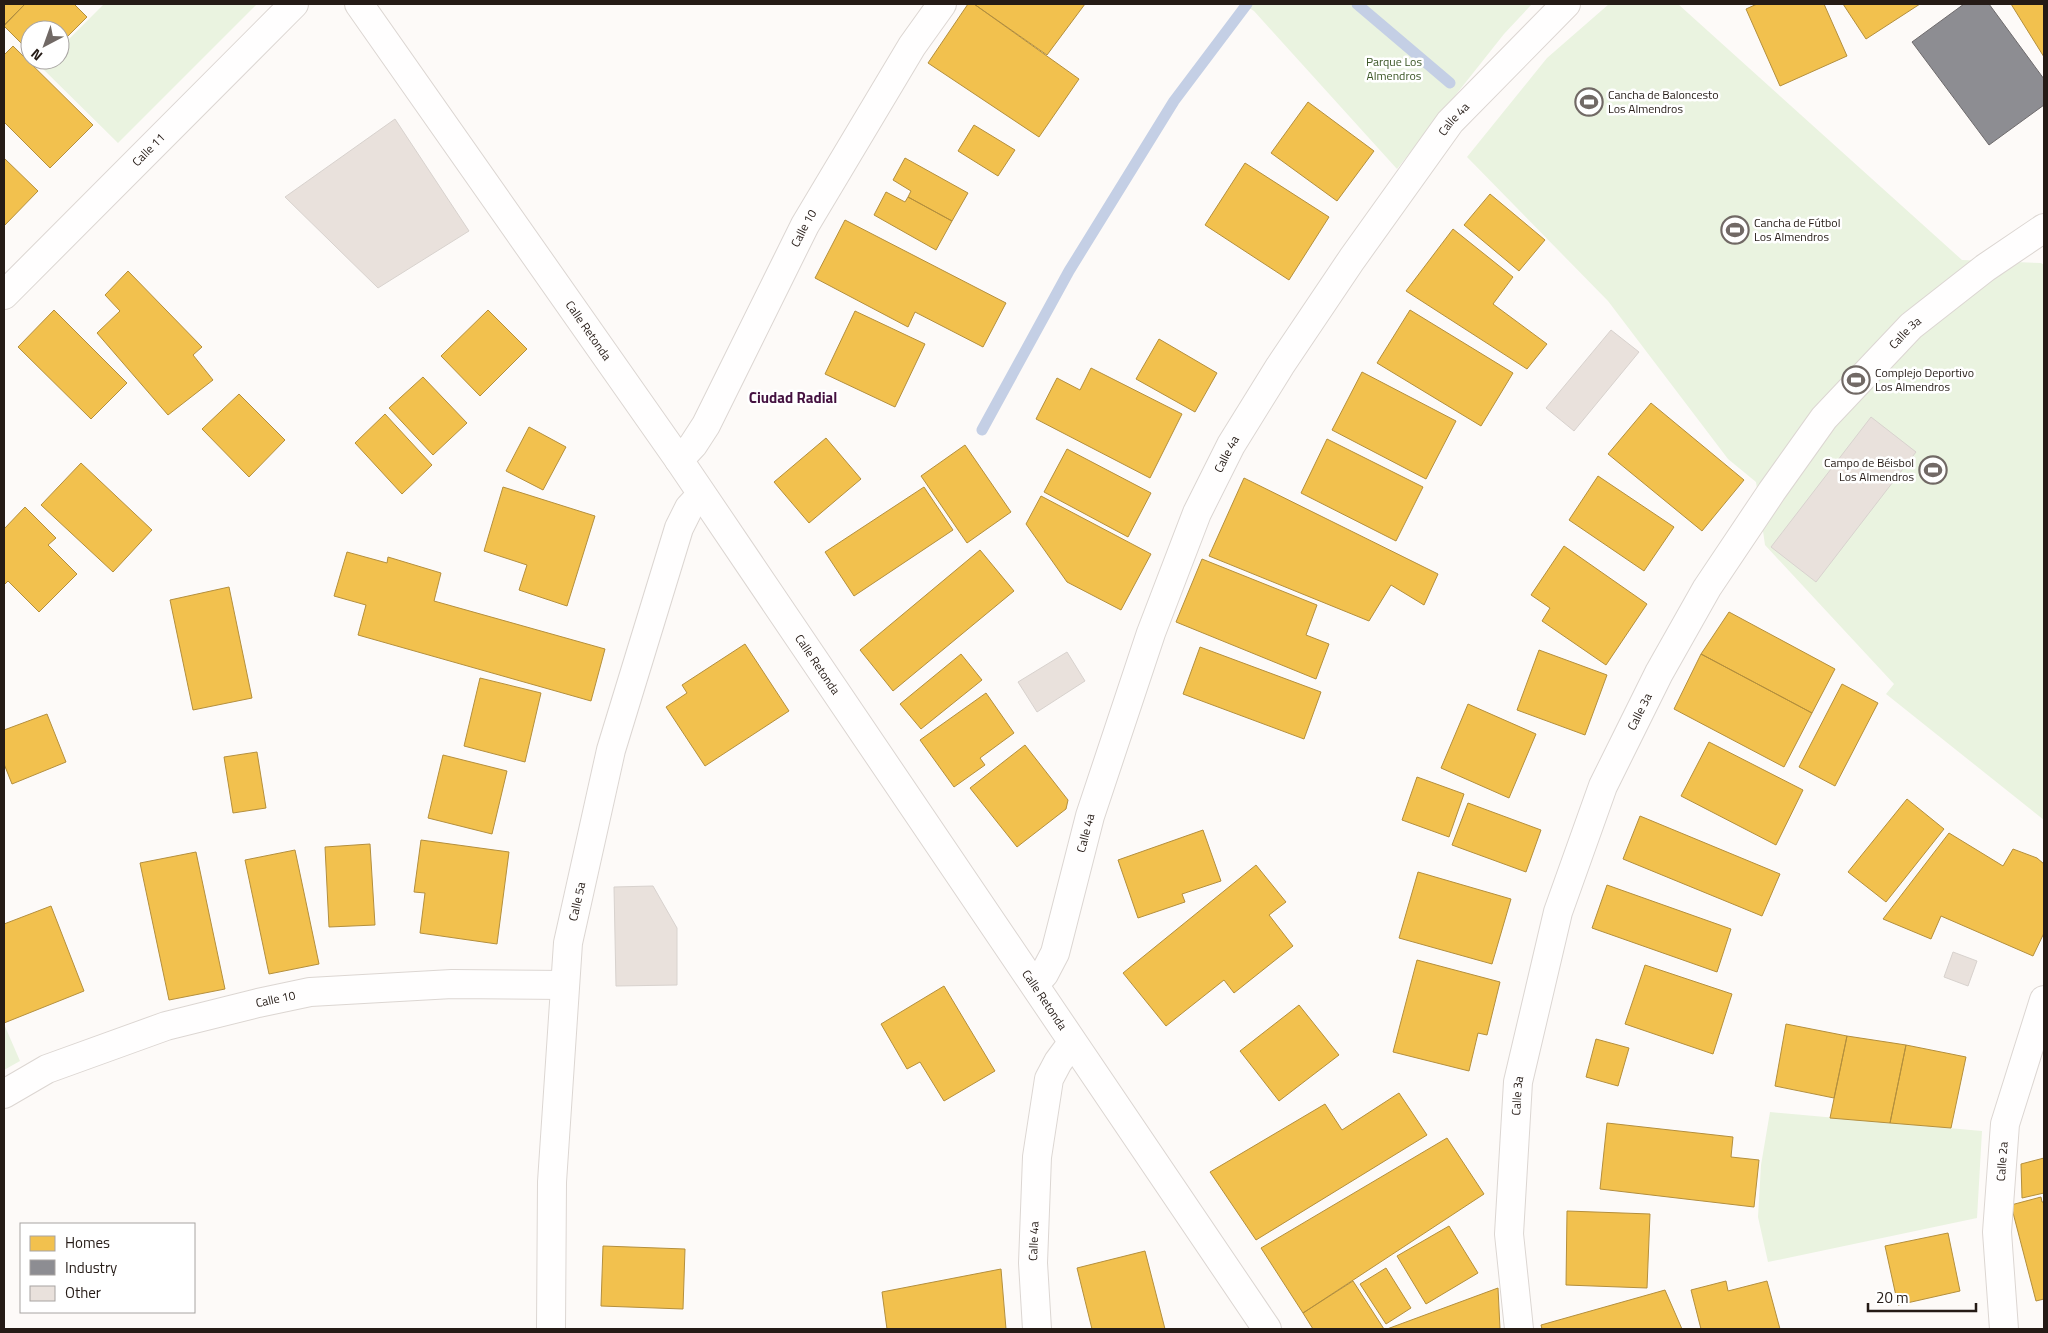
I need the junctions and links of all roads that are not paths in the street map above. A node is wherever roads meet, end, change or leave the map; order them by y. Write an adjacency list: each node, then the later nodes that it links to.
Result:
1 (294, 4): 6 (street, Calle 11)
2 (359, 4): 7 (street, Calle Retonda)
3 (942, 4): 7 (street, Calle 10)
4 (1566, 4): 10 (street, Calle 4a)
5 (2044, 228): 17 (street, Calle 3a)
6 (4, 295)
7 (679, 460): 8 (street, Calle Retonda)
8 (701, 494): 9 (street, Calle 5a); 10 (street, Calle Retonda)
9 (564, 984): 13 (street, Calle 10); 14 (street, Calle 5a)
10 (1035, 984): 12 (street, Calle Retonda)
11 (2044, 1000): 18 (street, Calle 2a)
12 (1072, 1043): 15 (street, Calle 4a); 16 (street, Calle Retonda)
13 (4, 1094)
14 (551, 1329)
15 (1037, 1329)
16 (1267, 1329)
17 (1519, 1329)
18 (2004, 1329)

